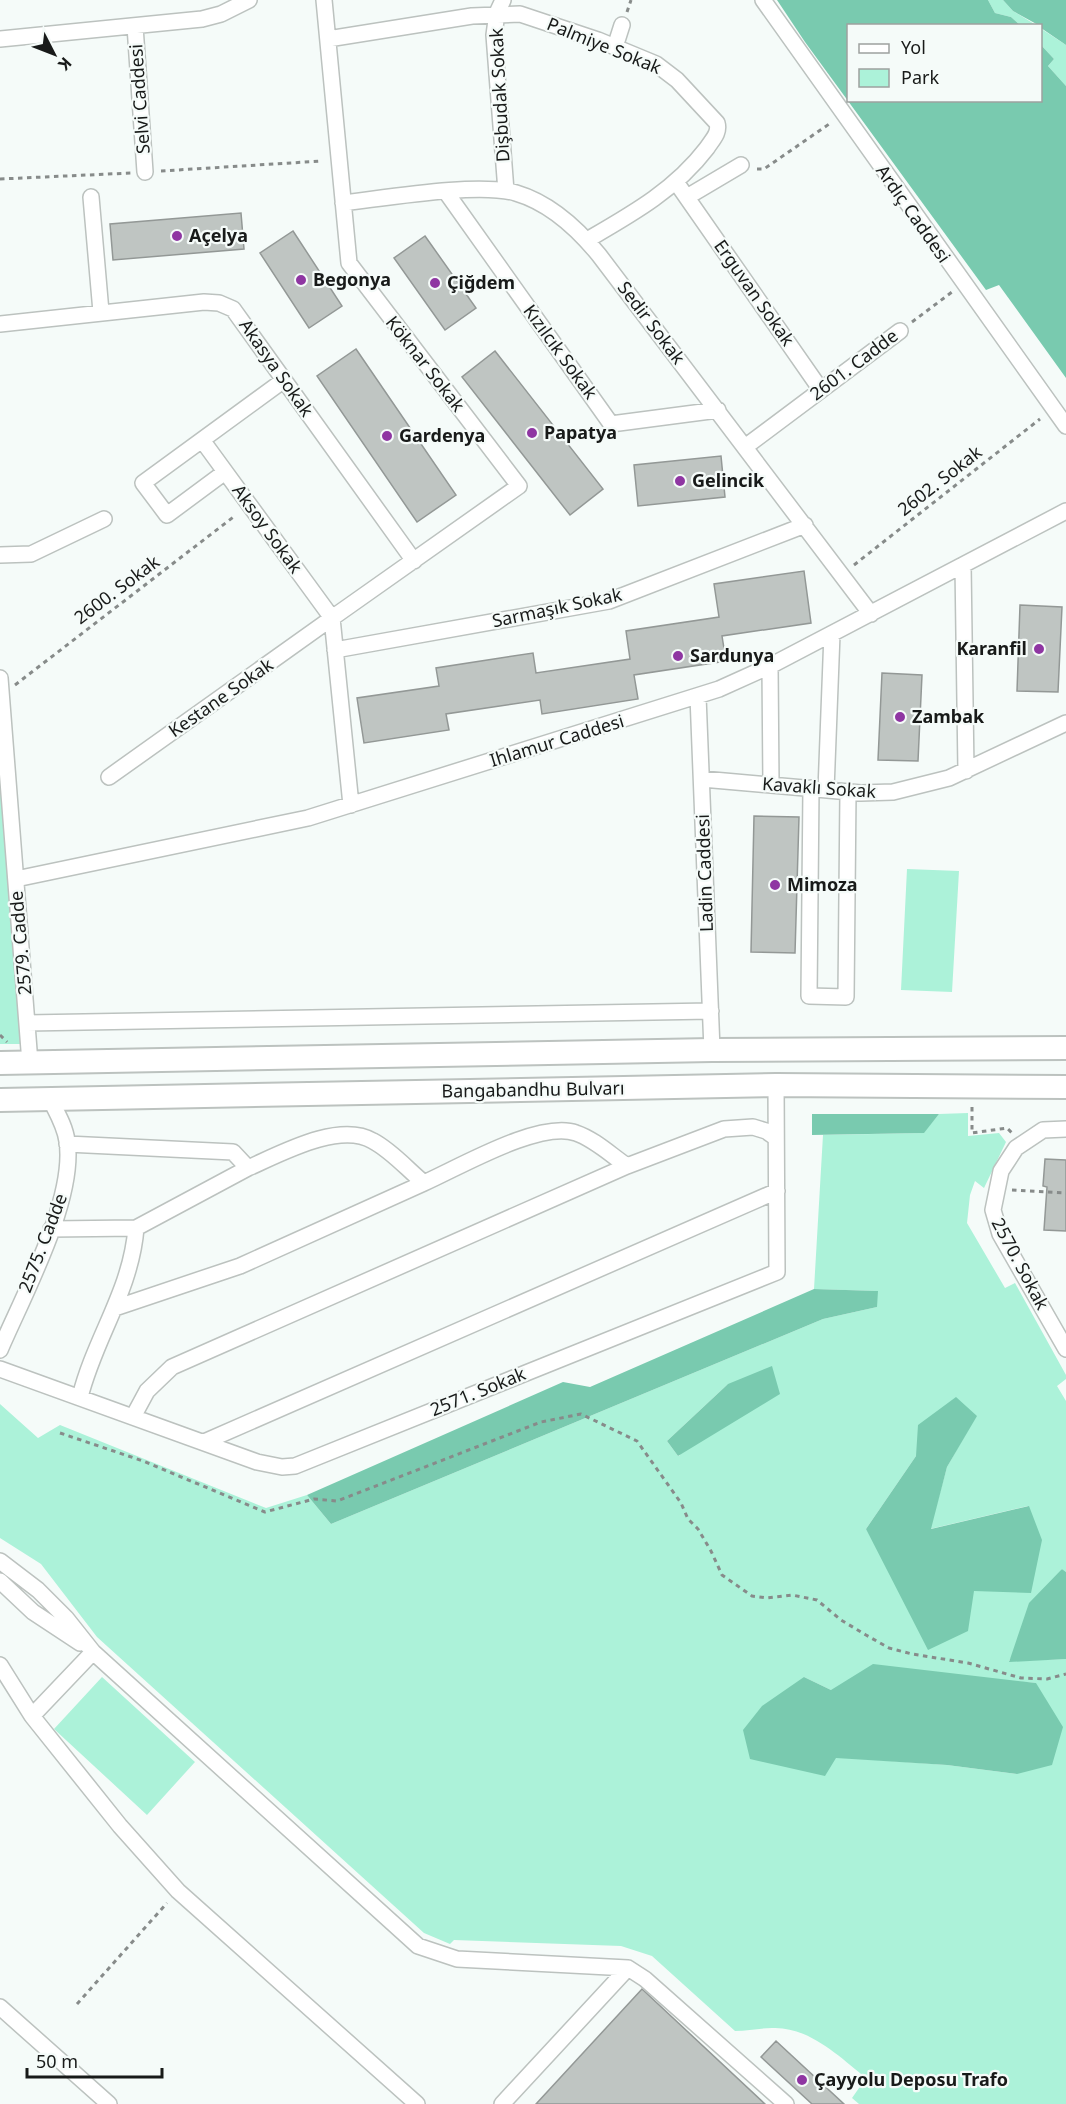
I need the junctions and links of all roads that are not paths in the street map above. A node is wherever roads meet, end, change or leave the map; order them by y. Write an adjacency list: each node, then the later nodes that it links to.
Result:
1 (249, 0): 6 (street)
2 (324, 0): 8 (street, Köknar Sokak)
3 (762, 0): 25 (street, Ardıç Caddesi)
4 (500, 7): 8 (street, Palmiye Sokak); 9 (street, Palmiye Sokak); 13 (street, Dişbudak Sokak)
5 (622, 25): 9 (street)
6 (135, 26): 7 (street); 11 (street, Selvi Caddesi)
7 (0, 39)
8 (328, 39): 17 (street, Köknar Sokak)
9 (615, 47): 12 (street, Palmiye Sokak)
10 (741, 165): 16 (street)
11 (145, 172)
12 (676, 182): 16 (street, Erguvan Sokak); 18 (street, Palmiye Sokak)
13 (506, 191): 14 (street, Sedir Sokak); 18 (street, Sedir Sokak)
14 (446, 192): 17 (street, Sedir Sokak); 24 (street, Kızılcık Sokak)
15 (91, 197): 19 (street)
16 (687, 197): 23 (street, Erguvan Sokak)
17 (343, 203): 33 (street, Köknar Sokak)
18 (587, 240): 24 (street, Sedir Sokak)
19 (101, 312): 20 (street, Akasya Sokak); 22 (street, Akasya Sokak)
20 (0, 324)
21 (900, 331): 23 (street, 2601. Cadde)
22 (284, 380): 26 (street); 33 (street, Akasya Sokak)
23 (821, 390): 27 (street, 2601. Cadde)
24 (718, 410): 27 (street, Sedir Sokak)
25 (1066, 426)
26 (202, 440): 28 (street, Aksoy Sokak); 28 (street)
27 (745, 447): 31 (street, Sedir Sokak)
28 (225, 472): 36 (street, Aksoy Sokak)
29 (1066, 511): 34 (street, Ihlamur Caddesi)
30 (104, 519): 32 (street)
31 (805, 525): 35 (street, Sedir Sokak); 38 (street, Sarmaşık Sokak)
32 (0, 555)
33 (414, 561): 36 (street, Köknar Sokak)
34 (963, 565): 35 (street, Ihlamur Caddesi); 44 (street)
35 (871, 614): 37 (street, Ihlamur Caddesi)
36 (332, 618): 38 (street); 45 (street, Kestane Sokak)
37 (832, 634): 39 (street, Ihlamur Caddesi); 48 (street)
38 (335, 650): 50 (street)
39 (770, 666): 42 (street, Ihlamur Caddesi); 47 (street)
40 (0, 678): 41 (street, 2579. Cadde)
41 (1, 696): 51 (street, 2579. Cadde)
42 (698, 696): 46 (street, Ladin Caddesi); 50 (street, Ihlamur Caddesi)
43 (1066, 723): 44 (street, Kavaklı Sokak)
44 (966, 771): 49 (street, Kavaklı Sokak)
45 (109, 777)
46 (702, 779): 47 (street, Kavaklı Sokak); 52 (street, Ladin Caddesi)
47 (771, 785): 48 (street, Kavaklı Sokak)
48 (819, 789): 49 (street, Kavaklı Sokak); 49 (street)
49 (848, 792)
50 (351, 805): 51 (street, Ihlamur Caddesi)
51 (16, 879): 53 (street, 2579. Cadde)
52 (711, 1011): 53 (street); 55 (street, Ladin Caddesi)
53 (27, 1023): 57 (street, 2579. Cadde)
54 (1066, 1048): 55 (main road, Bangabandhu Bulvarı)
55 (712, 1050): 57 (main road, Bangabandhu Bulvarı)
56 (6, 1055): 57 (main road, Bangabandhu Bulvarı)
57 (30, 1063): 60 (main road)
58 (776, 1085): 59 (main road, Bangabandhu Bulvarı); 60 (main road, Bangabandhu Bulvarı); 63 (street, 2571. Sokak)
59 (1066, 1087)
60 (50, 1099): 61 (main road, Bangabandhu Bulvarı); 64 (street, 2575. Cadde)
61 (0, 1100)
62 (1066, 1128): 72 (street, 2570. Sokak)
63 (776, 1138): 65 (street); 68 (street, 2571. Sokak)
64 (67, 1144): 66 (street); 70 (street, 2575. Cadde)
65 (627, 1166): 67 (street); 76 (street)
66 (248, 1168): 67 (street); 69 (street)
67 (424, 1183): 71 (street)
68 (777, 1191): 77 (street); 77 (street, 2571. Sokak)
69 (136, 1228): 70 (street); 71 (street)
70 (51, 1229): 73 (street, 2575. Cadde)
71 (116, 1308): 75 (street)
72 (1066, 1348)
73 (0, 1350)
74 (0, 1369): 75 (street, 2571. Sokak)
75 (80, 1397): 76 (street, 2571. Sokak)
76 (133, 1417): 77 (street, 2571. Sokak)
77 (204, 1442)
78 (0, 1561): 80 (street)
79 (0, 1581): 80 (street)
80 (93, 1652): 82 (street); 83 (street)
81 (0, 1665): 82 (street)
82 (32, 1716): 86 (street)
83 (628, 1968): 87 (street); 88 (street)
84 (0, 2007): 85 (street)
85 (110, 2104)
86 (417, 2104)
87 (502, 2104)
88 (786, 2104)

